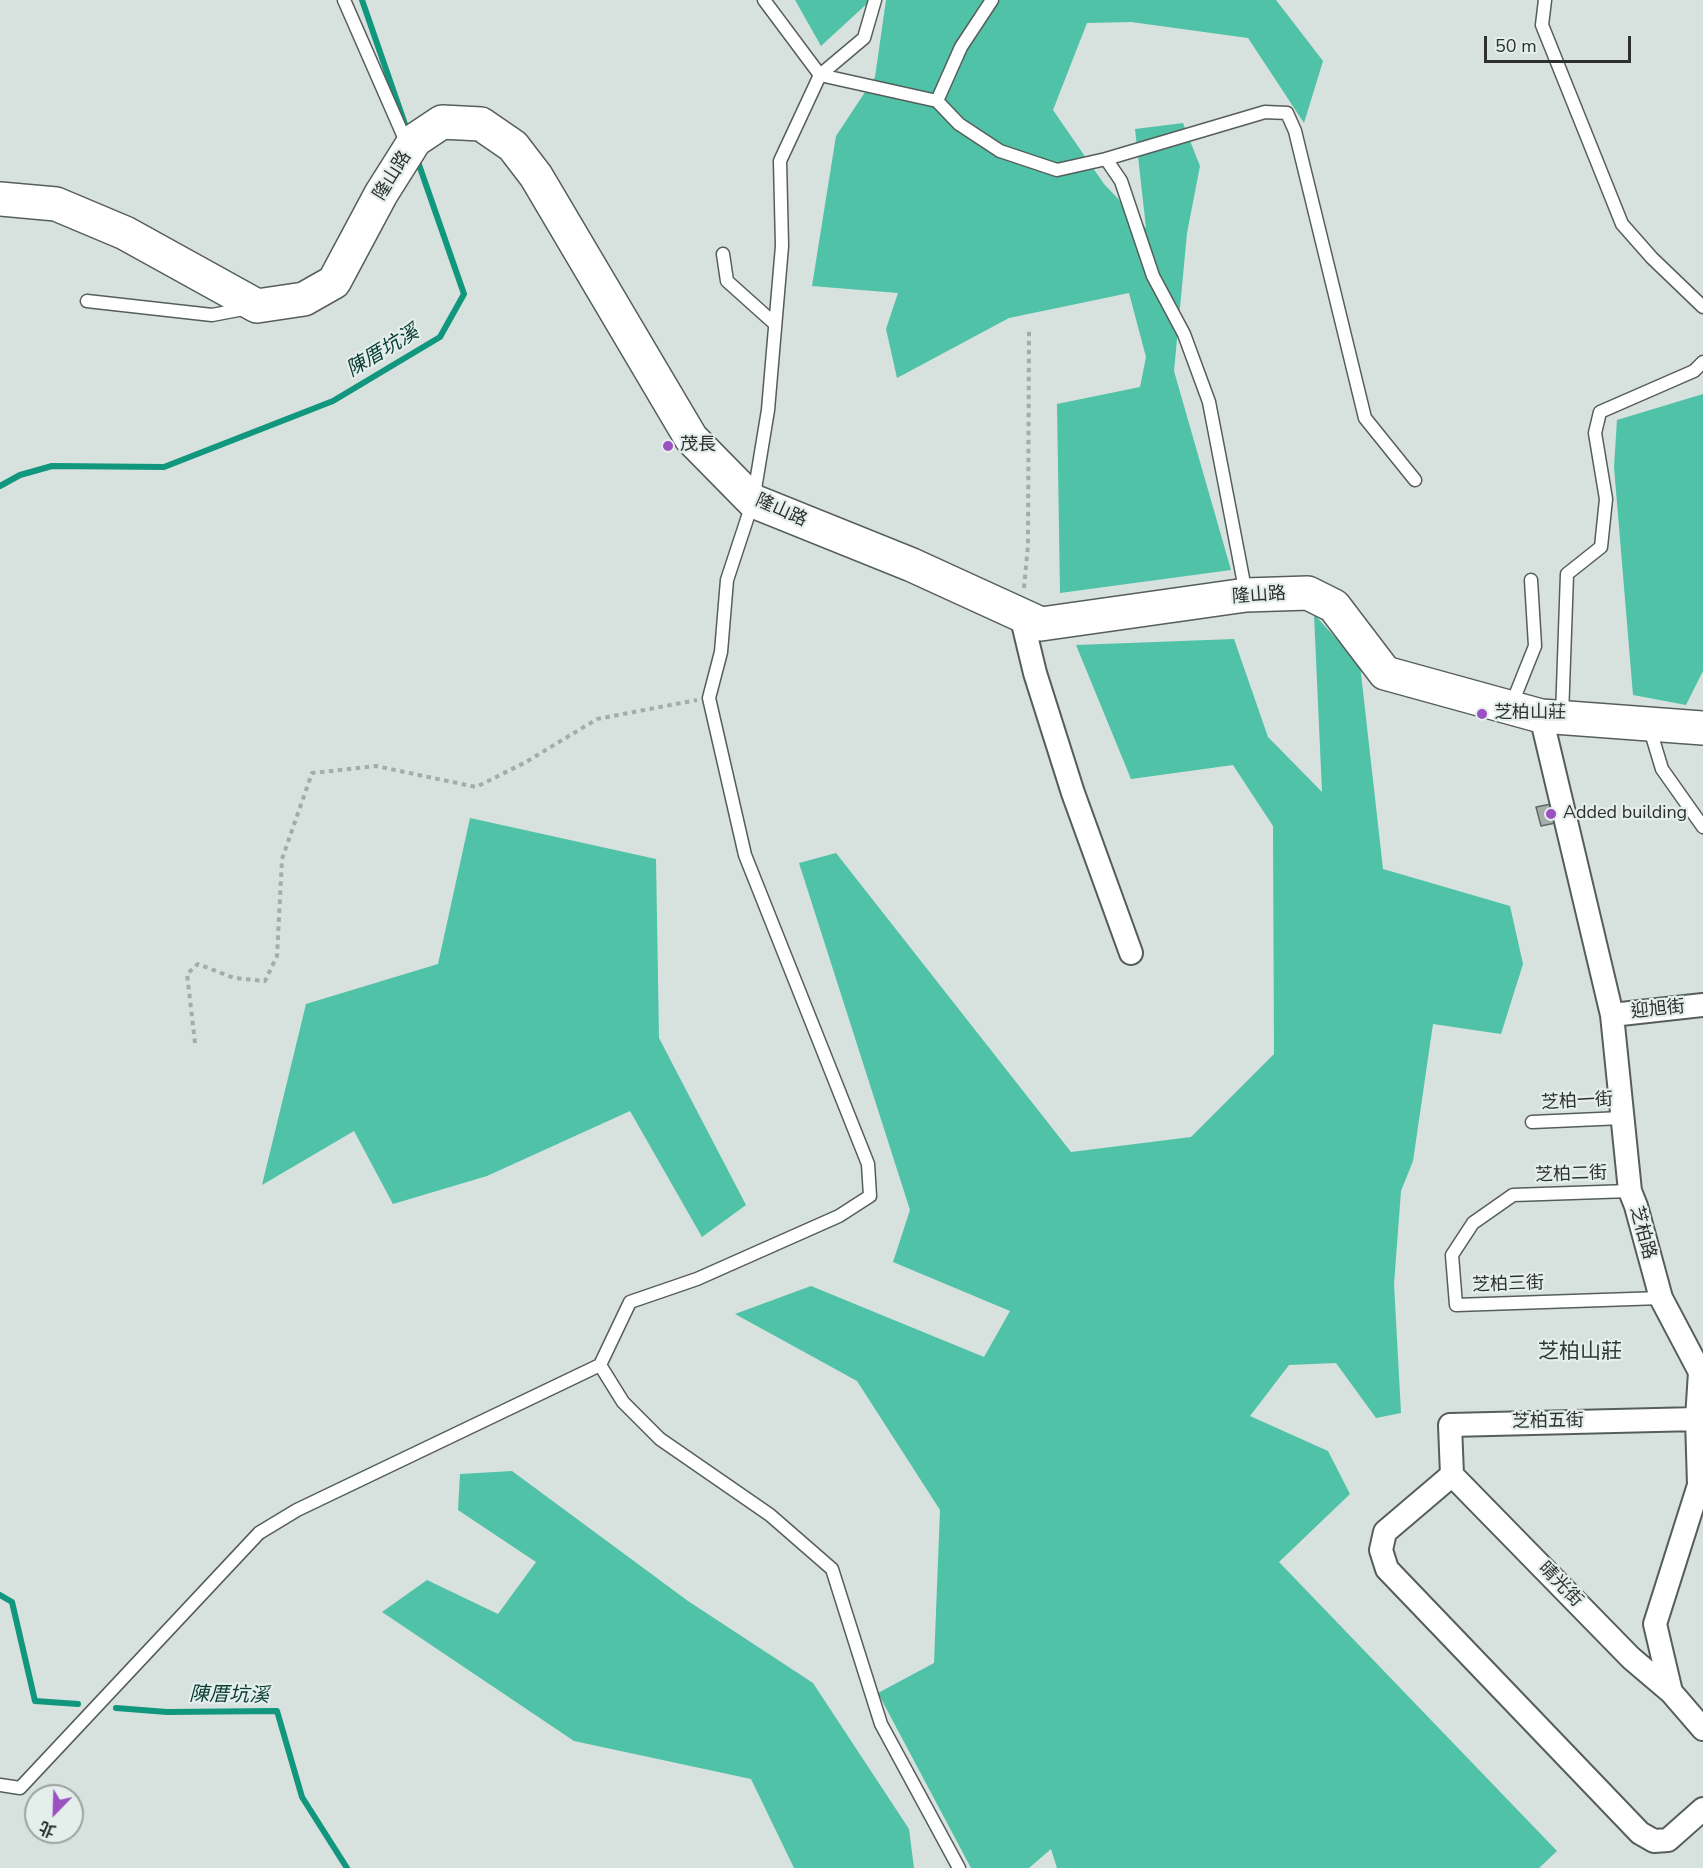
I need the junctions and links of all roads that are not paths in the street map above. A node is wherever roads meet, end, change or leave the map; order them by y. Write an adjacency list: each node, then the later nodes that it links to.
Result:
1 (344, 0): 8 (lane)
2 (764, 0): 6 (lane)
3 (875, 0): 6 (lane)
4 (992, 0): 7 (lane)
5 (1545, 0): 14 (lane)
6 (820, 75): 7 (lane); 15 (lane)
7 (937, 101): 9 (lane)
8 (411, 146): 13 (street, 隆山路); 18 (street, 隆山路)
9 (1106, 159): 17 (lane); 20 (lane)
10 (0, 199): 13 (street)
11 (723, 254): 15 (lane)
12 (87, 301): 13 (lane)
13 (257, 306)
14 (1703, 307)
15 (775, 324): 18 (lane)
16 (1703, 362): 22 (lane)
17 (1414, 480)
18 (753, 501): 21 (street, 隆山路); 34 (lane)
19 (1531, 580): 22 (lane)
20 (1246, 595): 21 (street, 隆山路); 22 (street, 隆山路)
21 (1021, 615): 26 (street)
22 (1538, 714): 23 (street, 隆山路); 28 (street, 芝柏路)
23 (1648, 724): 24 (street, 隆山路); 25 (lane)
24 (1703, 728)
25 (1703, 826)
26 (1131, 953)
27 (1703, 1005): 28 (street, 迎旭街)
28 (1612, 1015): 29 (street, 芝柏路)
29 (1622, 1118): 30 (lane, 芝柏一街); 31 (street, 芝柏路)
30 (1532, 1122)
31 (1630, 1191): 32 (lane, 芝柏二街); 33 (street, 芝柏路)
32 (1513, 1195): 33 (lane, 芝柏三街)
33 (1661, 1298): 35 (street, 芝柏路)
34 (600, 1365): 39 (lane); 41 (lane)
35 (1696, 1419): 36 (street, 芝柏五街); 37 (street, 芝柏路)
36 (1452, 1475): 37 (street, 晴光街); 40 (street)
37 (1671, 1692): 38 (street, 芝柏路)
38 (1703, 1729)
39 (0, 1785)
40 (1703, 1809)
41 (959, 1868)

